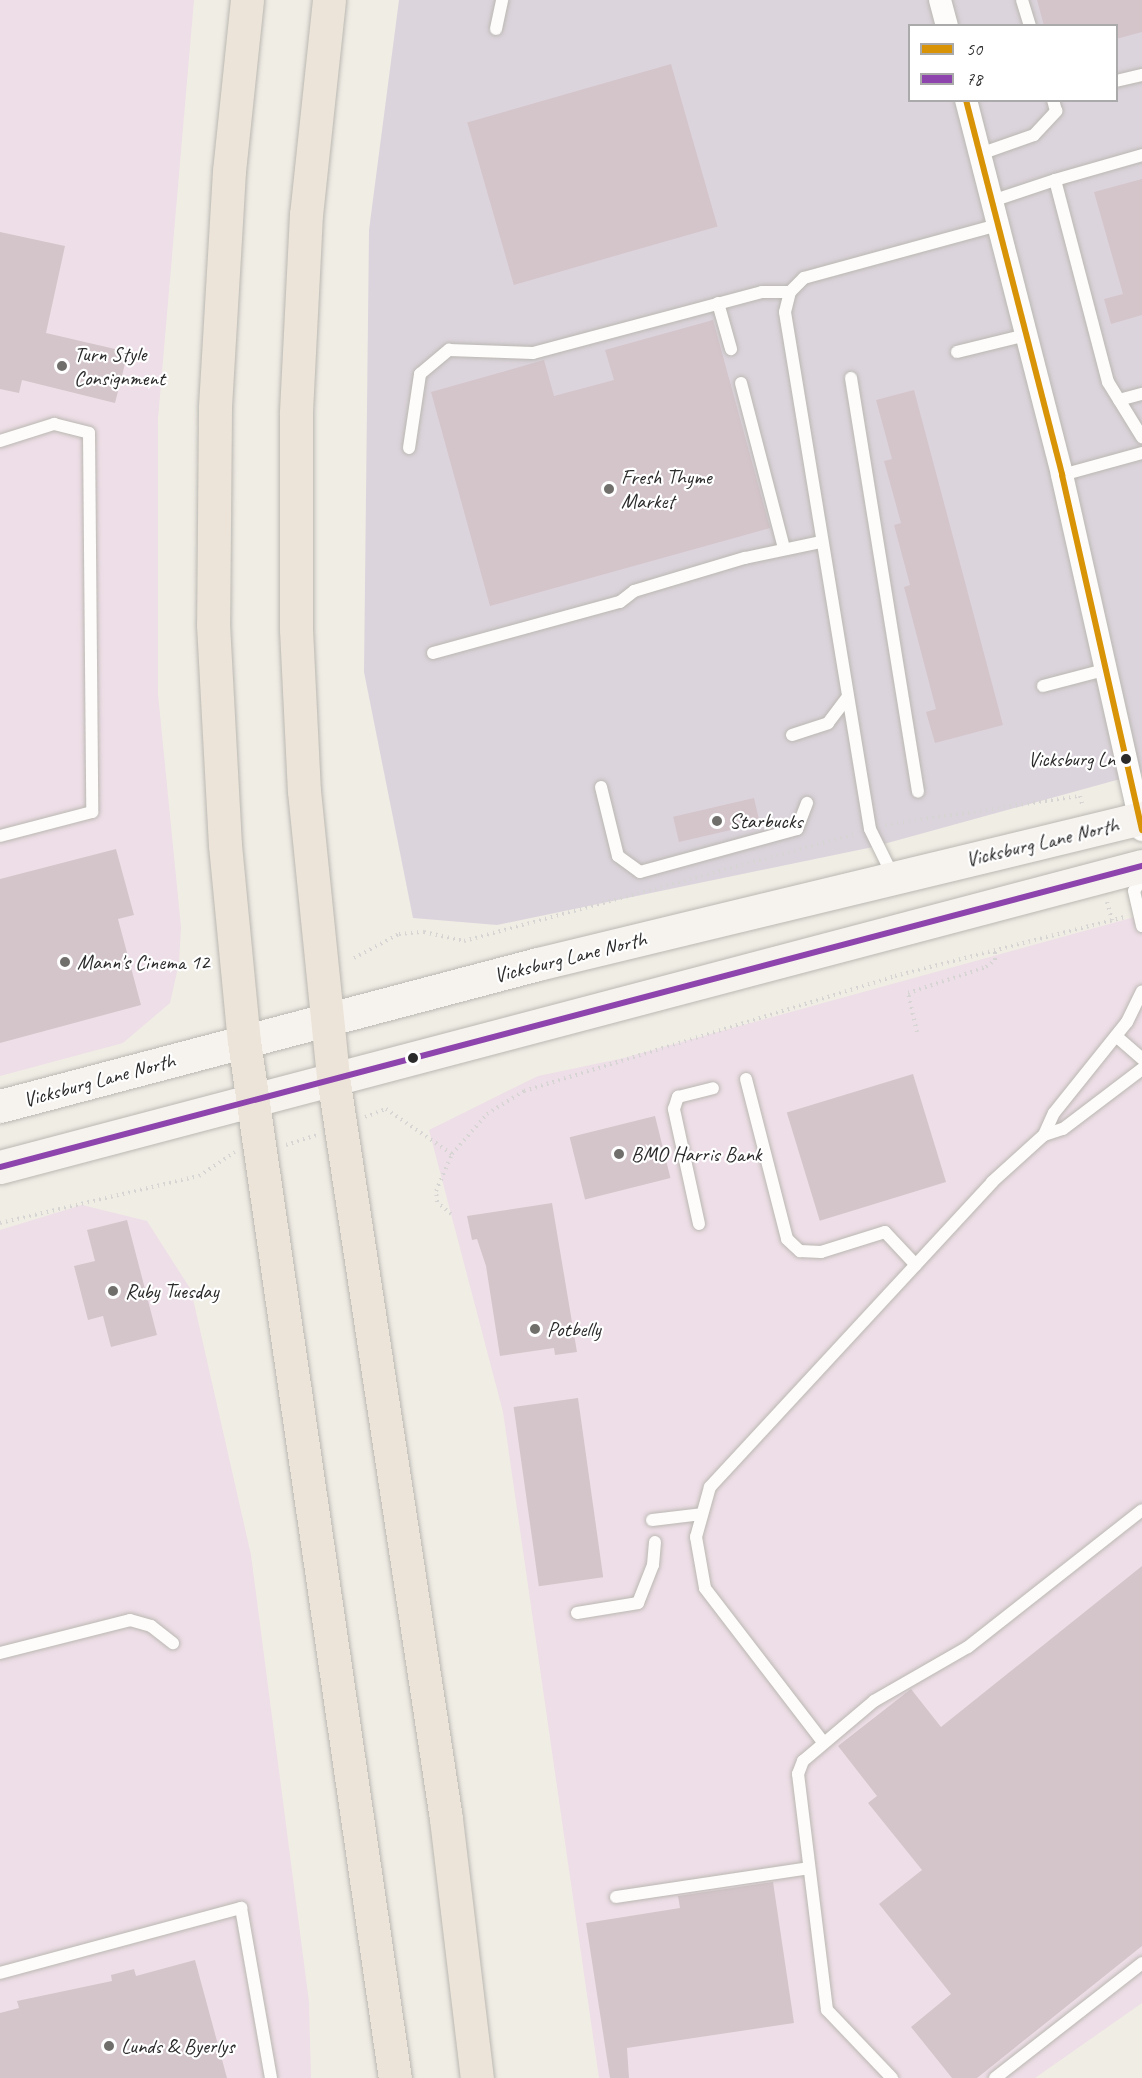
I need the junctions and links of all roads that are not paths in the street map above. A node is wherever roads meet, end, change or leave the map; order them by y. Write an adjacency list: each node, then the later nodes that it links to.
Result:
1 (247, 0): 51 (main road)
2 (329, 0): 49 (main road)
3 (502, 0): 8 (lane)
4 (940, 0): 6 (street)
5 (1022, 0): 7 (lane)
6 (946, 24)
7 (1029, 24)
8 (496, 29)
9 (1142, 75): 10 (lane)
10 (1118, 81)
11 (967, 102): 13 (street)
12 (1054, 102): 13 (lane)
13 (980, 154): 16 (street)
14 (1142, 154): 15 (lane)
15 (1055, 180): 16 (lane); 26 (lane)
16 (992, 201): 17 (street)
17 (998, 225): 18 (lane); 20 (street)
18 (790, 292): 19 (lane); 32 (lane)
19 (718, 303): 21 (lane); 29 (lane)
20 (1026, 335): 22 (lane); 31 (street)
21 (731, 349)
22 (957, 352)
23 (851, 378): 40 (lane)
24 (741, 383): 33 (lane)
25 (1142, 394): 26 (lane)
26 (1119, 400): 27 (lane)
27 (1142, 437)
28 (0, 441): 43 (lane)
29 (409, 448)
30 (1142, 453): 31 (lane)
31 (1062, 475): 35 (street)
32 (821, 542): 33 (lane); 37 (lane)
33 (784, 548): 34 (lane)
34 (433, 653)
35 (1108, 669): 36 (lane); 42 (street)
36 (1043, 686)
37 (846, 699): 38 (lane); 45 (lane)
38 (792, 735)
39 (601, 787): 41 (lane)
40 (918, 792)
41 (807, 803)
42 (1141, 823): 45 (main road, Vicksburg Lane North)
43 (0, 836)
44 (1142, 866): 54 (main road)
45 (893, 877): 49 (main road, Vicksburg Lane North)
46 (1142, 879): 47 (lane)
47 (1142, 926)
48 (1142, 991): 50 (lane)
49 (327, 1020): 51 (main road, Vicksburg Lane North); 54 (main road)
50 (1116, 1036): 52 (lane); 59 (lane)
51 (244, 1041): 57 (main road); 58 (main road, Vicksburg Lane North)
52 (1142, 1059)
53 (1142, 1069): 59 (lane)
54 (333, 1077): 57 (main road); 77 (main road)
55 (746, 1079): 62 (lane)
56 (713, 1088): 61 (lane)
57 (253, 1099): 60 (main road); 76 (main road)
58 (0, 1106)
59 (1044, 1135): 62 (lane)
60 (0, 1167)
61 (699, 1224)
62 (916, 1264): 64 (lane)
63 (1142, 1510): 70 (lane)
64 (702, 1514): 65 (lane); 70 (lane)
65 (652, 1520)
66 (655, 1542): 67 (lane)
67 (577, 1613)
68 (173, 1643): 69 (lane)
69 (0, 1653)
70 (823, 1742): 71 (lane)
71 (809, 1868): 72 (lane); 78 (lane)
72 (616, 1897)
73 (1142, 1963): 79 (lane)
74 (0, 1973): 75 (lane)
75 (271, 2078)
76 (395, 2078)
77 (477, 2078)
78 (892, 2078)
79 (995, 2078)

